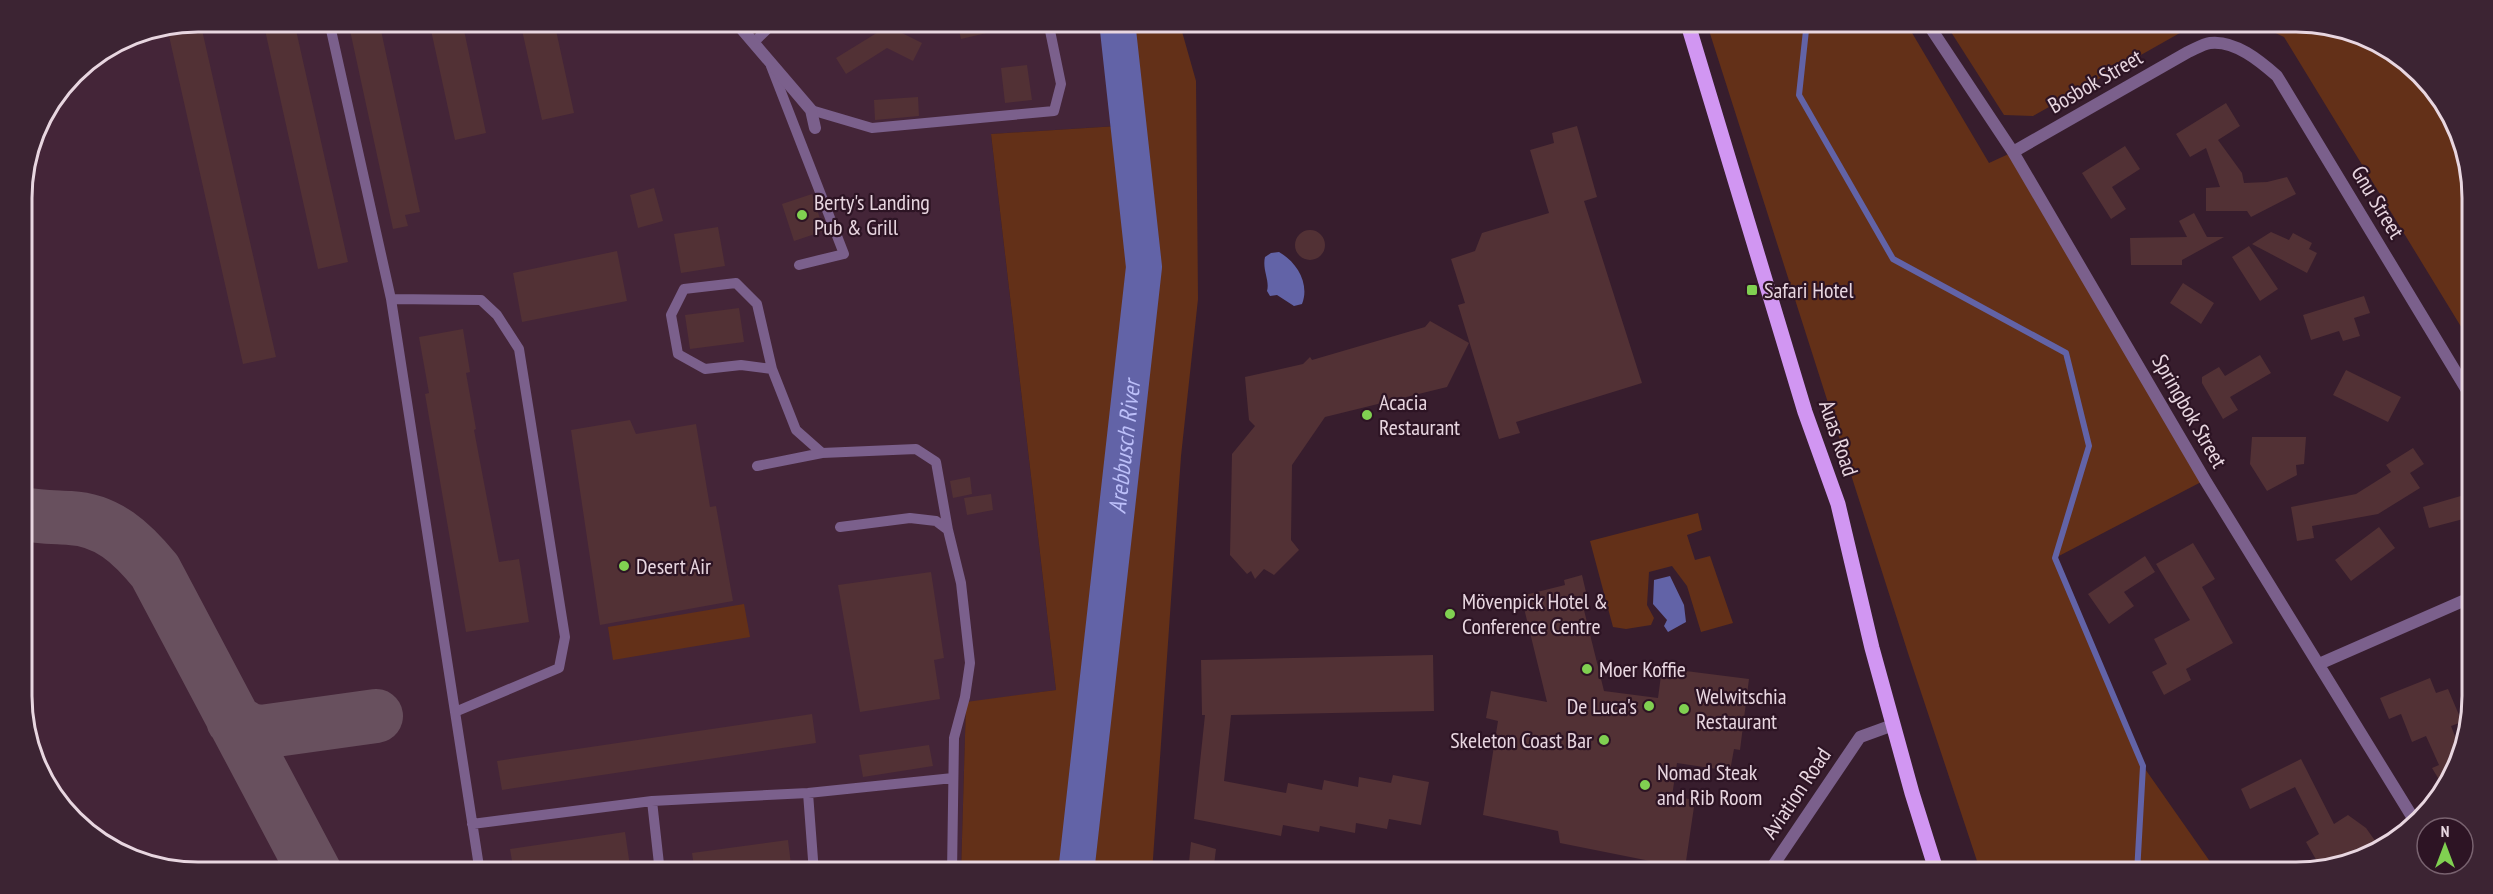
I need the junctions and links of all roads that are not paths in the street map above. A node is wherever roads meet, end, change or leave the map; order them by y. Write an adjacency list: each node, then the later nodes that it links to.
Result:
1 (331, 32): 14 (lane)
2 (744, 32): 7 (street)
3 (764, 32): 7 (lane)
4 (1050, 32): 10 (lane)
5 (1690, 32): 24 (main road, Auas Road)
6 (1933, 32): 12 (street, Springbok Street)
7 (753, 43): 9 (street)
8 (2233, 46): 12 (street, Bosbok Street); 16 (street, Gnu Street)
9 (770, 63): 10 (street); 13 (lane)
10 (811, 110): 11 (street)
11 (815, 128)
12 (2013, 152): 22 (street, Springbok Street)
13 (799, 265)
14 (391, 299): 23 (lane); 23 (lane)
15 (772, 369): 15 (lane); 17 (lane)
16 (2462, 382)
17 (822, 453): 18 (lane); 20 (lane)
18 (758, 466)
19 (840, 527): 20 (lane)
20 (948, 530): 25 (lane)
21 (2462, 601): 22 (street)
22 (2319, 664): 28 (street, Springbok Street)
23 (455, 712): 29 (lane)
24 (1893, 725): 34 (street, Aviation Road); 35 (main road, Auas Road)
25 (953, 778): 26 (lane); 33 (lane)
26 (808, 793): 27 (lane); 32 (lane)
27 (652, 801): 29 (lane); 31 (lane)
28 (2411, 815)
29 (472, 824): 30 (lane)
30 (478, 862)
31 (659, 862)
32 (813, 862)
33 (952, 862)
34 (1775, 862)
35 (1934, 862)

